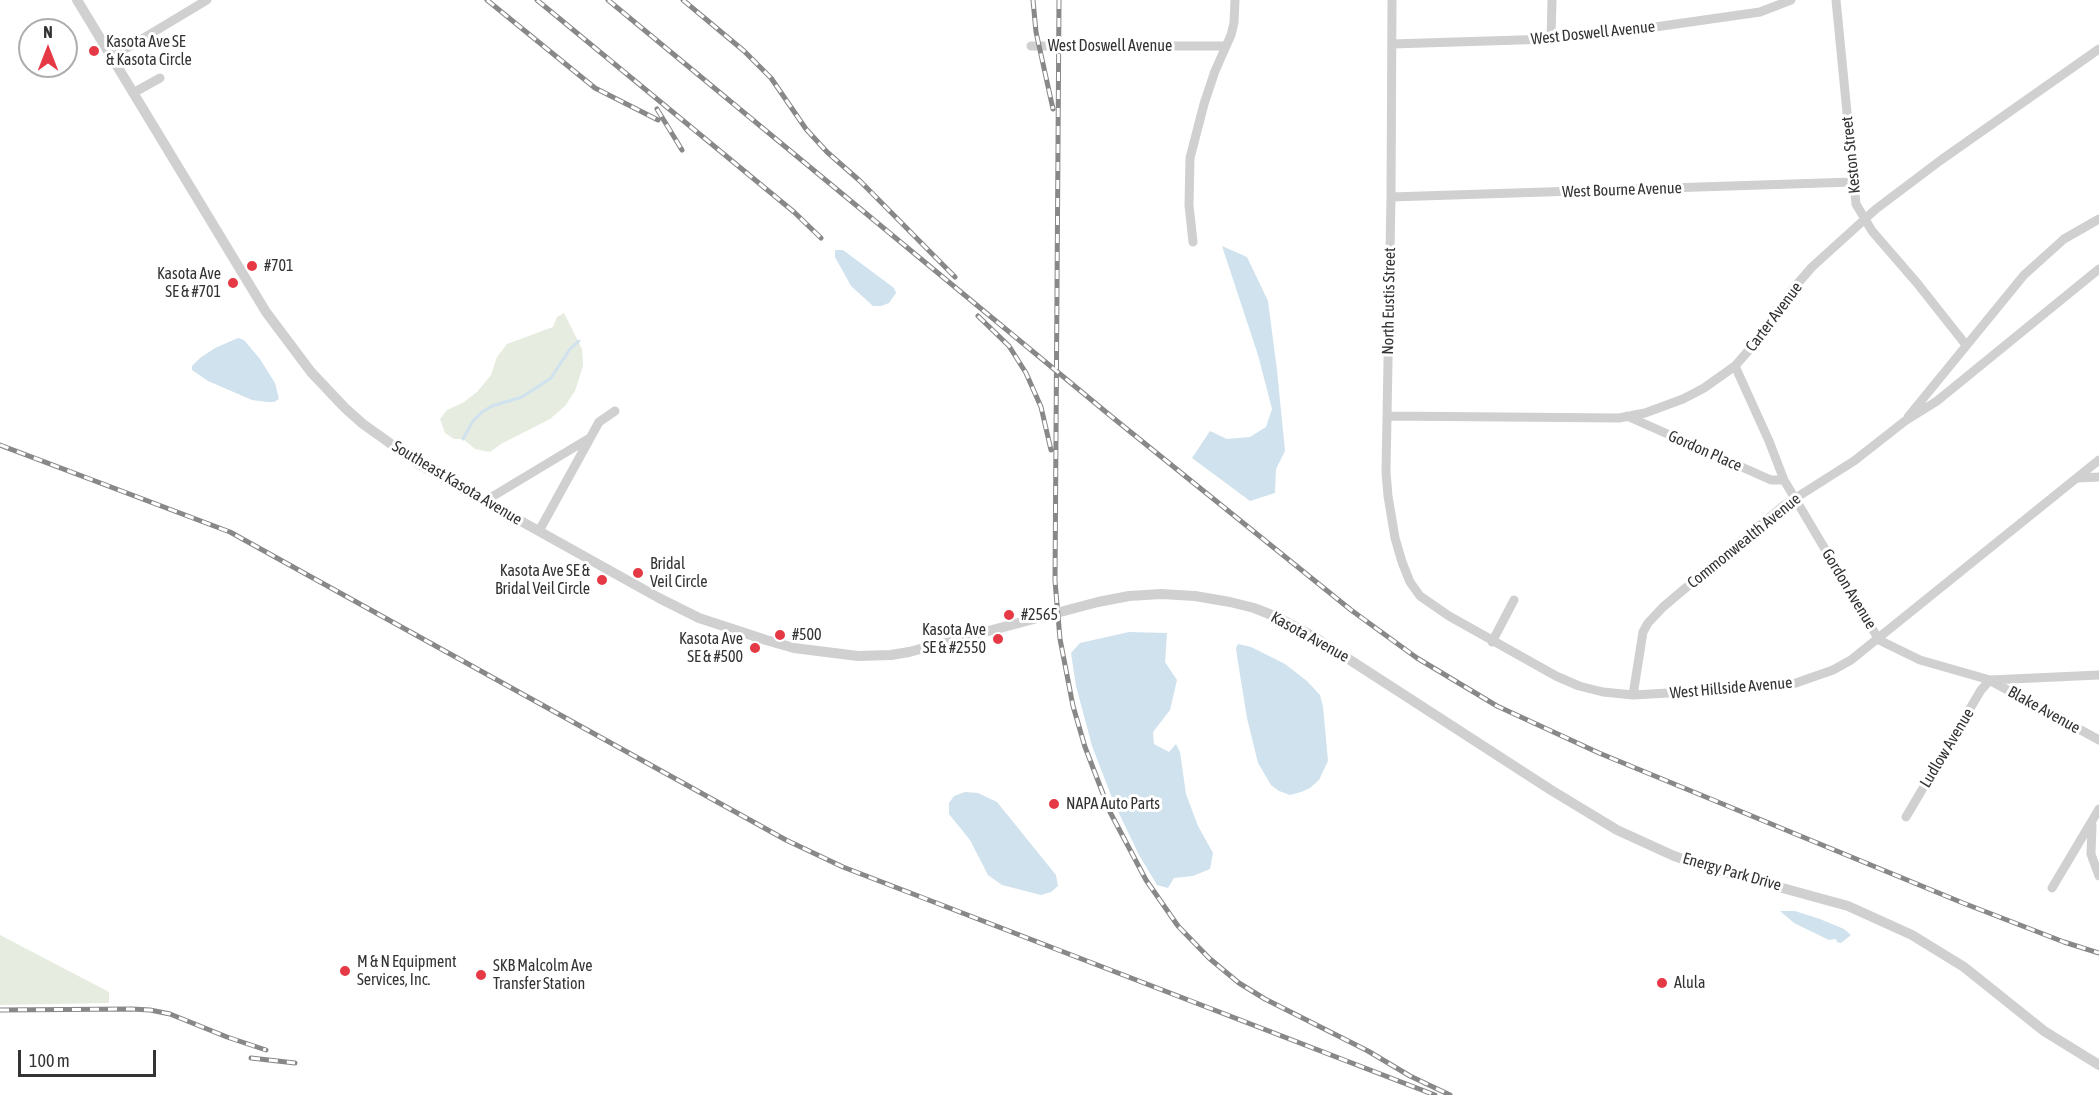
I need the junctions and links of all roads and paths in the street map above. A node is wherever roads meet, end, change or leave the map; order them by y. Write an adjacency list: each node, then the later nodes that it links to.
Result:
1 (77, 0): 13 (street, Southeast Kasota Avenue)
2 (207, 0): 13 (street)
3 (1235, 0): 11 (street)
4 (1392, 0): 9 (street, North Eustis Street)
5 (1552, 0): 8 (street)
6 (1791, 0): 8 (street, West Doswell Avenue)
7 (1836, 0): 16 (street, Keston Street)
8 (1551, 39): 9 (street, West Doswell Avenue)
9 (1392, 44): 17 (street, North Eustis Street)
10 (1031, 46): 11 (street, West Doswell Avenue)
11 (1225, 46): 20 (street)
12 (2099, 49): 19 (street, Carter Avenue)
13 (112, 57): 15 (street, Southeast Kasota Avenue)
14 (160, 78): 15 (street)
15 (133, 93): 34 (street, Southeast Kasota Avenue)
16 (1853, 182): 17 (street, West Bourne Avenue); 19 (street, Keston Street)
17 (1391, 197): 25 (street, North Eustis Street)
18 (2099, 219): 22 (street, Commonwealth Avenue)
19 (1865, 220): 22 (street, Keston Street); 23 (street, Carter Avenue)
20 (1193, 242)
21 (2099, 269): 27 (street, Commonwealth Avenue)
22 (1966, 345): 27 (street, Commonwealth Avenue)
23 (1735, 366): 26 (street, Carter Avenue); 32 (street, Gordon Avenue)
24 (615, 411): 28 (street)
25 (1387, 416): 26 (street, Carter Avenue); 36 (street, North Eustis Street)
26 (1627, 417): 32 (street, Gordon Place)
27 (1905, 421): 33 (street, Commonwealth Avenue)
28 (588, 439): 34 (street); 35 (street)
29 (2099, 460): 31 (street, West Hillside Avenue)
30 (2099, 477): 31 (street)
31 (2078, 478): 38 (street, West Hillside Avenue)
32 (1784, 480): 33 (street, Gordon Avenue)
33 (1795, 498): 38 (street, Gordon Avenue); 44 (street, Commonwealth Avenue)
34 (485, 501): 35 (street, Southeast Kasota Avenue)
35 (539, 531): 40 (street, Southeast Kasota Avenue)
36 (1420, 596): 39 (street, West Hillside Avenue)
37 (1514, 600): 39 (street)
38 (1879, 640): 43 (street, Gordon Avenue); 44 (street, West Hillside Avenue)
39 (1492, 642): 44 (street, West Hillside Avenue)
40 (826, 653): 41 (street, Kasota Avenue)
41 (1368, 670): 50 (street, Energy Park Drive)
42 (2099, 675): 43 (street, Gordon Avenue)
43 (1990, 680): 45 (street, Blake Avenue); 47 (street, Ludlow Avenue)
44 (1633, 694)
45 (2099, 740)
46 (2097, 813): 48 (street); 49 (street)
47 (1906, 817)
48 (2099, 876)
49 (2052, 888)
50 (2099, 1065)

